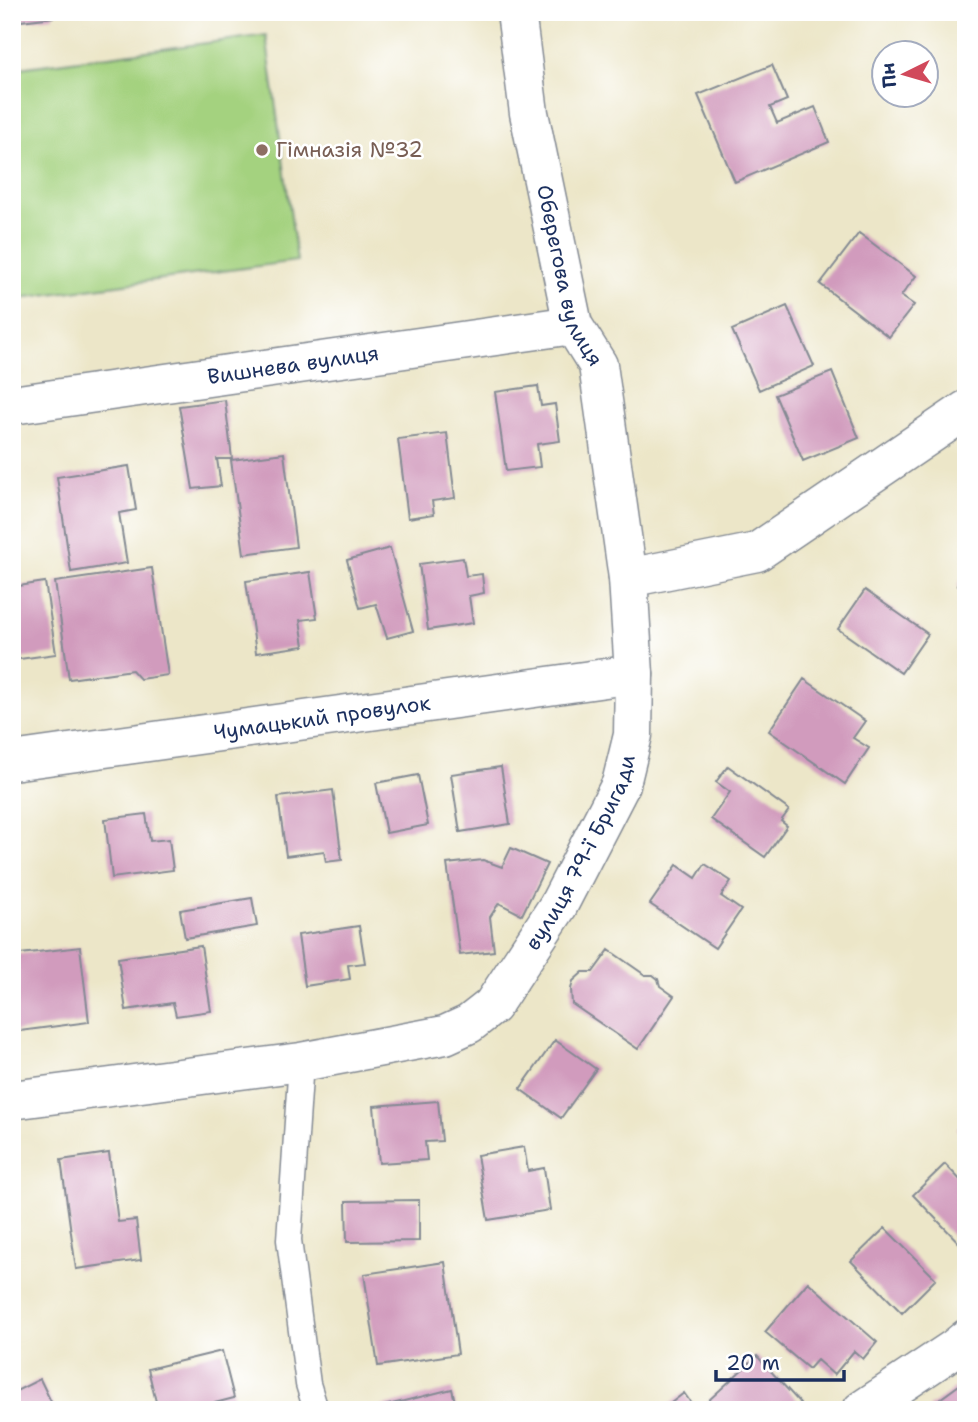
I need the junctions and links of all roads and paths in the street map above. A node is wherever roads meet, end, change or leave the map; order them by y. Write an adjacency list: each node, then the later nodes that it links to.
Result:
1 (516, 12): 2 (street, Оберегова вулиця)
2 (573, 325): 3 (street, Вишнева вулиця); 5 (street, Оберегова вулиця)
3 (12, 405)
4 (966, 410): 5 (street)
5 (628, 578): 6 (street, вулиця 79-ї Бригади)
6 (634, 674): 7 (street, Чумацький провулок); 8 (street, вулиця 79-ї Бригади)
7 (12, 761)
8 (301, 1062): 9 (street, вулиця 79-ї Бригади); 11 (lane)
9 (12, 1100)
10 (966, 1339): 12 (street)
11 (316, 1410)
12 (862, 1410)

